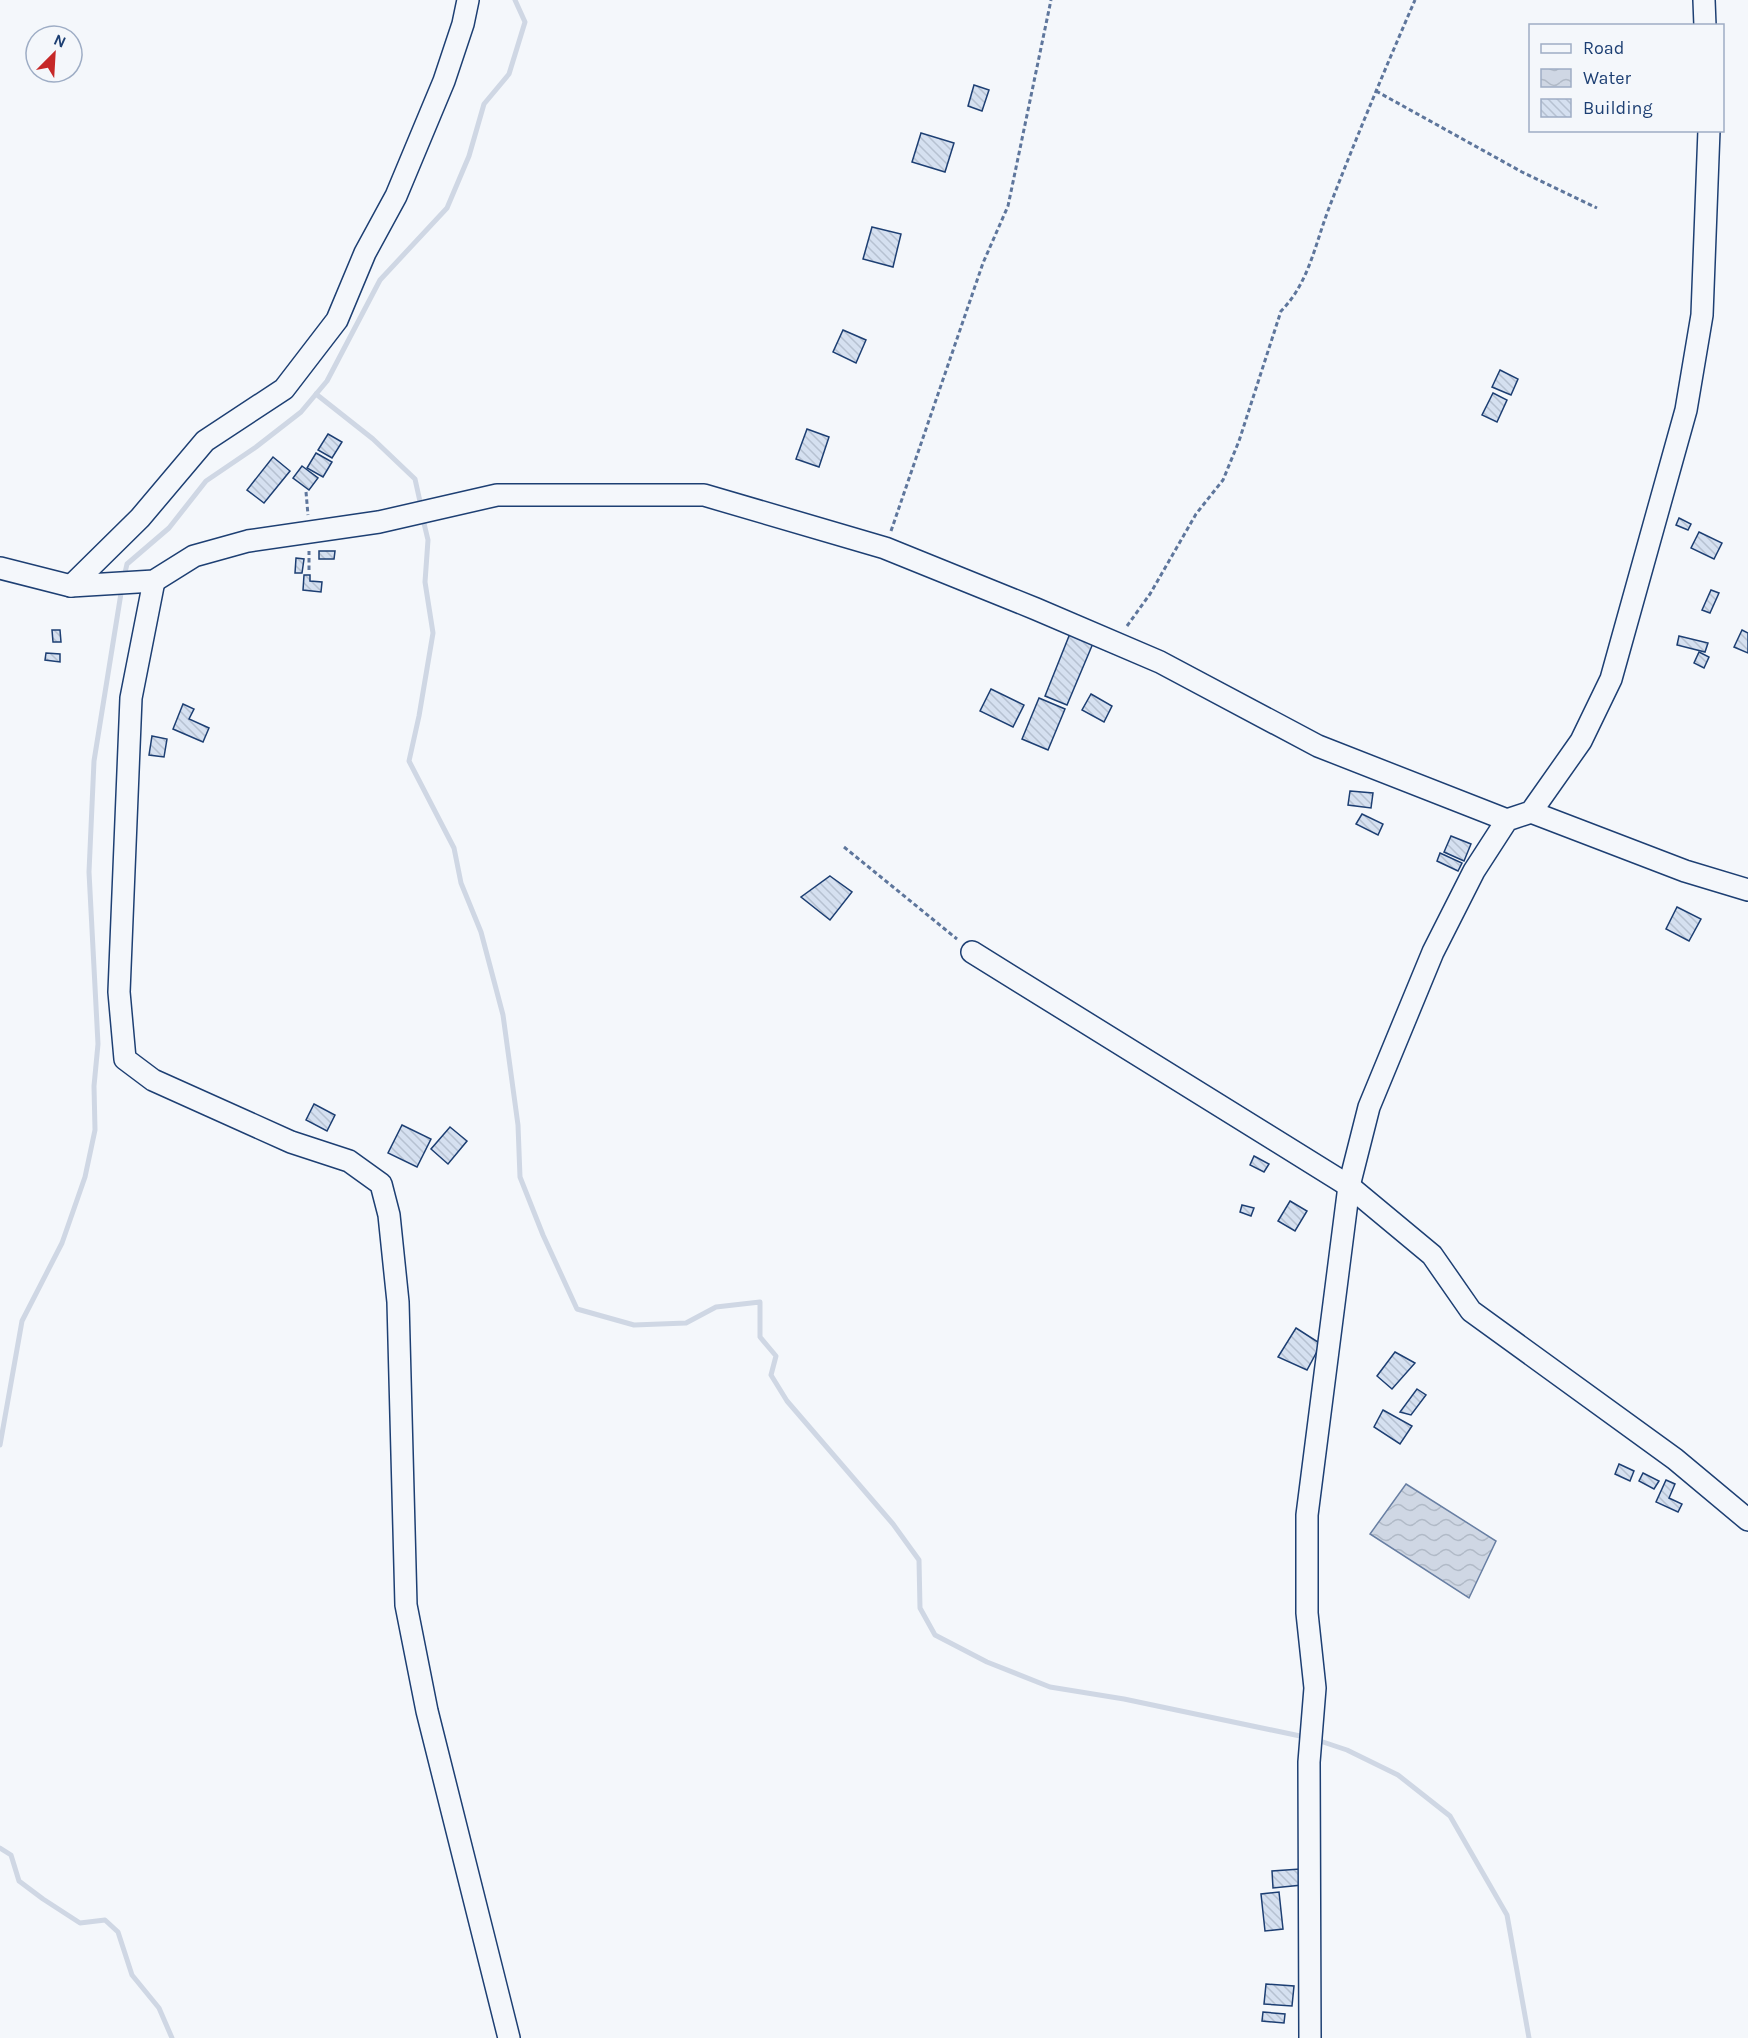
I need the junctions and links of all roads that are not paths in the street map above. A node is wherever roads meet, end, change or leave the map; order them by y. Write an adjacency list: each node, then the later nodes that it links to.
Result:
1 (468, 0): 7 (street)
2 (1704, 0): 3 (street)
3 (1705, 24)
4 (1709, 132): 8 (street)
5 (0, 568): 7 (street)
6 (154, 581): 7 (street); 9 (street); 14 (street)
7 (71, 586)
8 (1531, 812): 9 (street); 10 (street)
9 (1507, 820): 12 (street)
10 (1748, 890)
11 (972, 952): 12 (street)
12 (1348, 1186): 13 (street); 15 (street)
13 (1748, 1520)
14 (509, 2038)
15 (1310, 2038)

